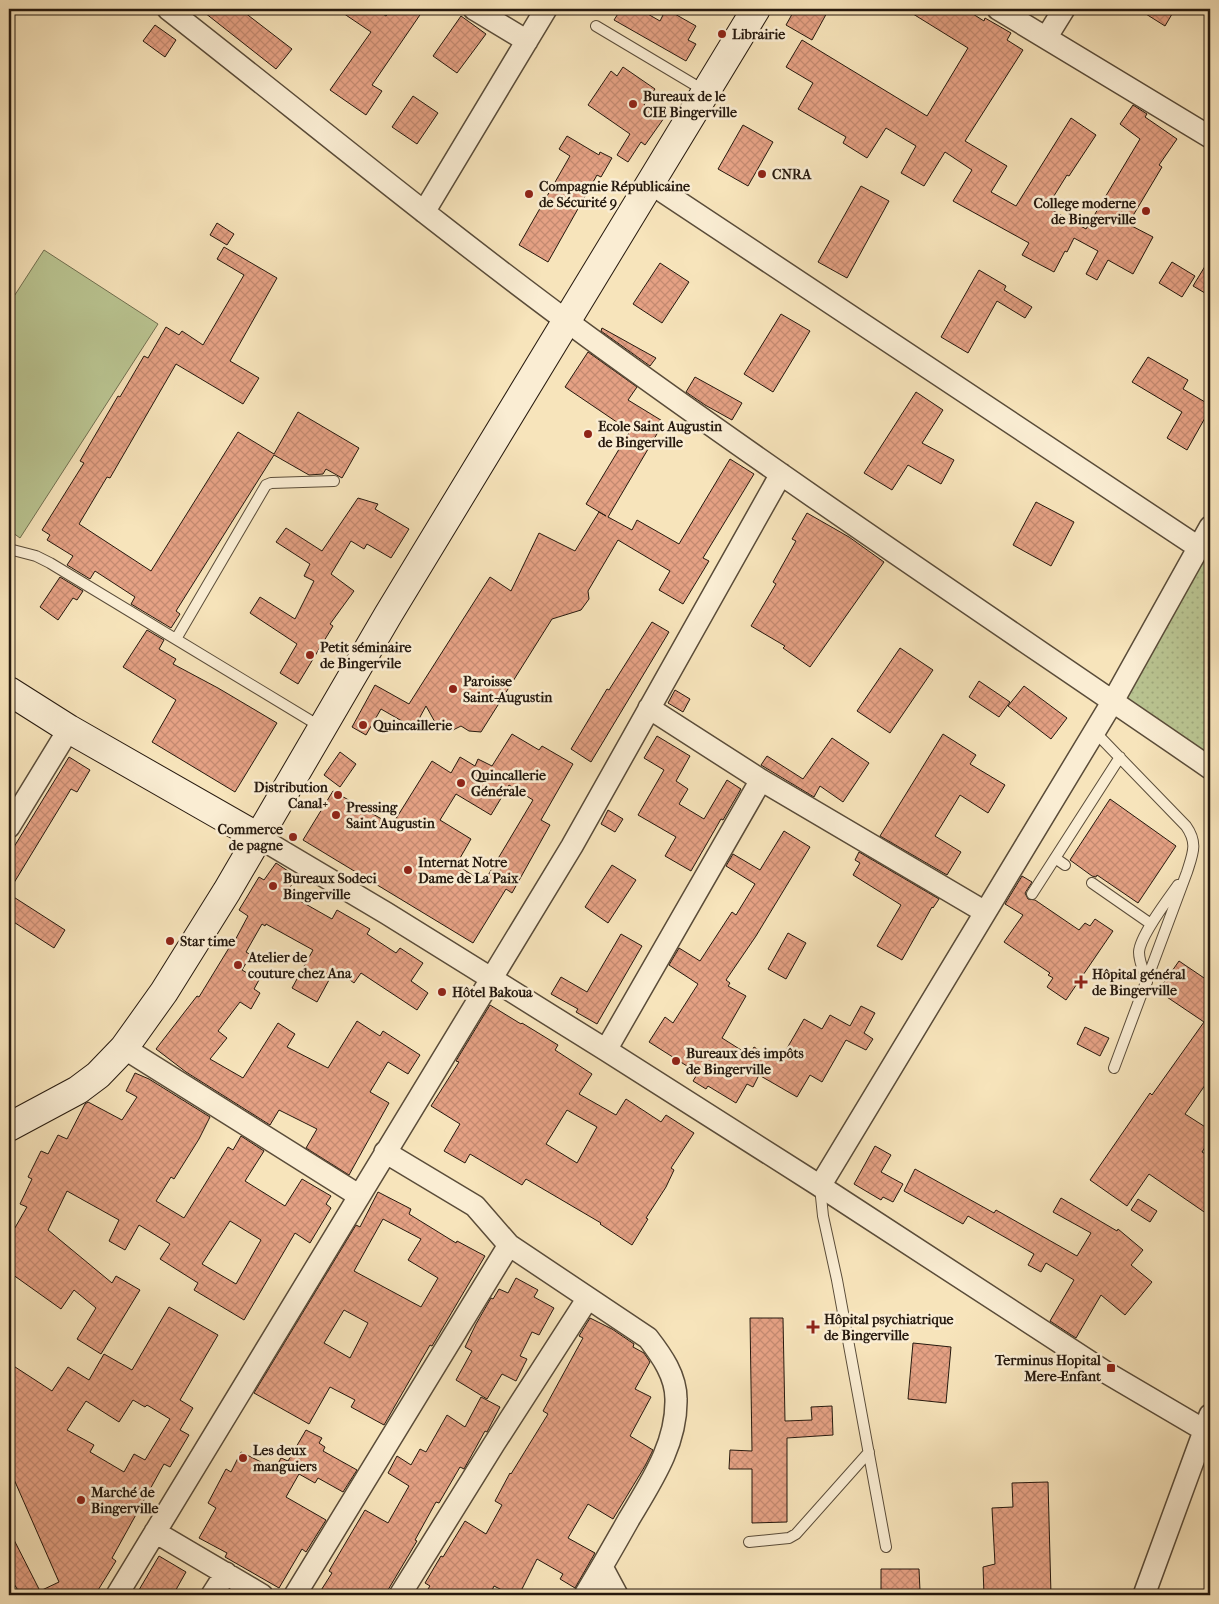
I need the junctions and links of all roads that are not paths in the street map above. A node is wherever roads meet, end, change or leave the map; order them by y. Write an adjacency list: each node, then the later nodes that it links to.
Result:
1 (168, 9): 13 (street)
2 (474, 9): 9 (street)
3 (546, 9): 9 (street)
4 (756, 9): 10 (main road)
5 (998, 9): 8 (street)
6 (1064, 9): 8 (street)
7 (596, 26): 10 (lane)
8 (1046, 38): 11 (street)
9 (527, 41): 13 (street)
10 (706, 91): 12 (main road)
11 (1210, 137)
12 (650, 183): 14 (main road); 18 (street)
13 (424, 212): 14 (street)
14 (567, 321): 15 (street); 24 (main road)
15 (781, 474): 22 (street); 23 (street)
16 (334, 481): 20 (lane)
17 (1210, 527): 18 (street)
18 (1198, 547): 22 (street)
19 (9, 549): 20 (lane)
20 (176, 639): 24 (lane)
21 (9, 691): 25 (main road)
22 (1113, 701): 26 (street); 28 (street)
23 (649, 708): 29 (street); 39 (street)
24 (322, 728): 31 (main road)
25 (69, 729): 30 (street); 31 (main road)
26 (1094, 731): 27 (lane); 37 (street)
27 (1120, 757): 32 (lane); 34 (lane)
28 (1210, 768)
29 (762, 780): 37 (street); 42 (street)
30 (9, 827)
31 (258, 837): 39 (street); 41 (main road)
32 (1055, 858): 33 (lane); 36 (lane)
33 (1065, 865)
34 (1187, 872): 38 (lane); 40 (lane)
35 (1092, 883): 38 (lane)
36 (1032, 894)
37 (985, 912): 46 (street)
38 (1151, 924): 40 (lane)
39 (491, 978): 42 (street); 45 (street)
40 (1147, 982): 43 (lane)
41 (124, 1048): 44 (main road); 47 (street)
42 (606, 1050): 46 (street)
43 (1114, 1068)
44 (9, 1127)
45 (385, 1152): 47 (street); 48 (street)
46 (820, 1186): 50 (street); 51 (lane)
47 (358, 1195): 52 (street)
48 (510, 1245): 49 (street); 60 (street)
49 (588, 1298): 55 (street); 61 (street)
50 (1207, 1422): 64 (street)
51 (869, 1452): 53 (lane); 54 (lane)
52 (155, 1532): 56 (street); 57 (street)
53 (749, 1542)
54 (886, 1547)
55 (602, 1567): 62 (street); 63 (street)
56 (226, 1573): 58 (street); 59 (street)
57 (116, 1595)
58 (212, 1595)
59 (262, 1595)
60 (295, 1595)
61 (400, 1595)
62 (585, 1595)
63 (617, 1595)
64 (1144, 1595)

